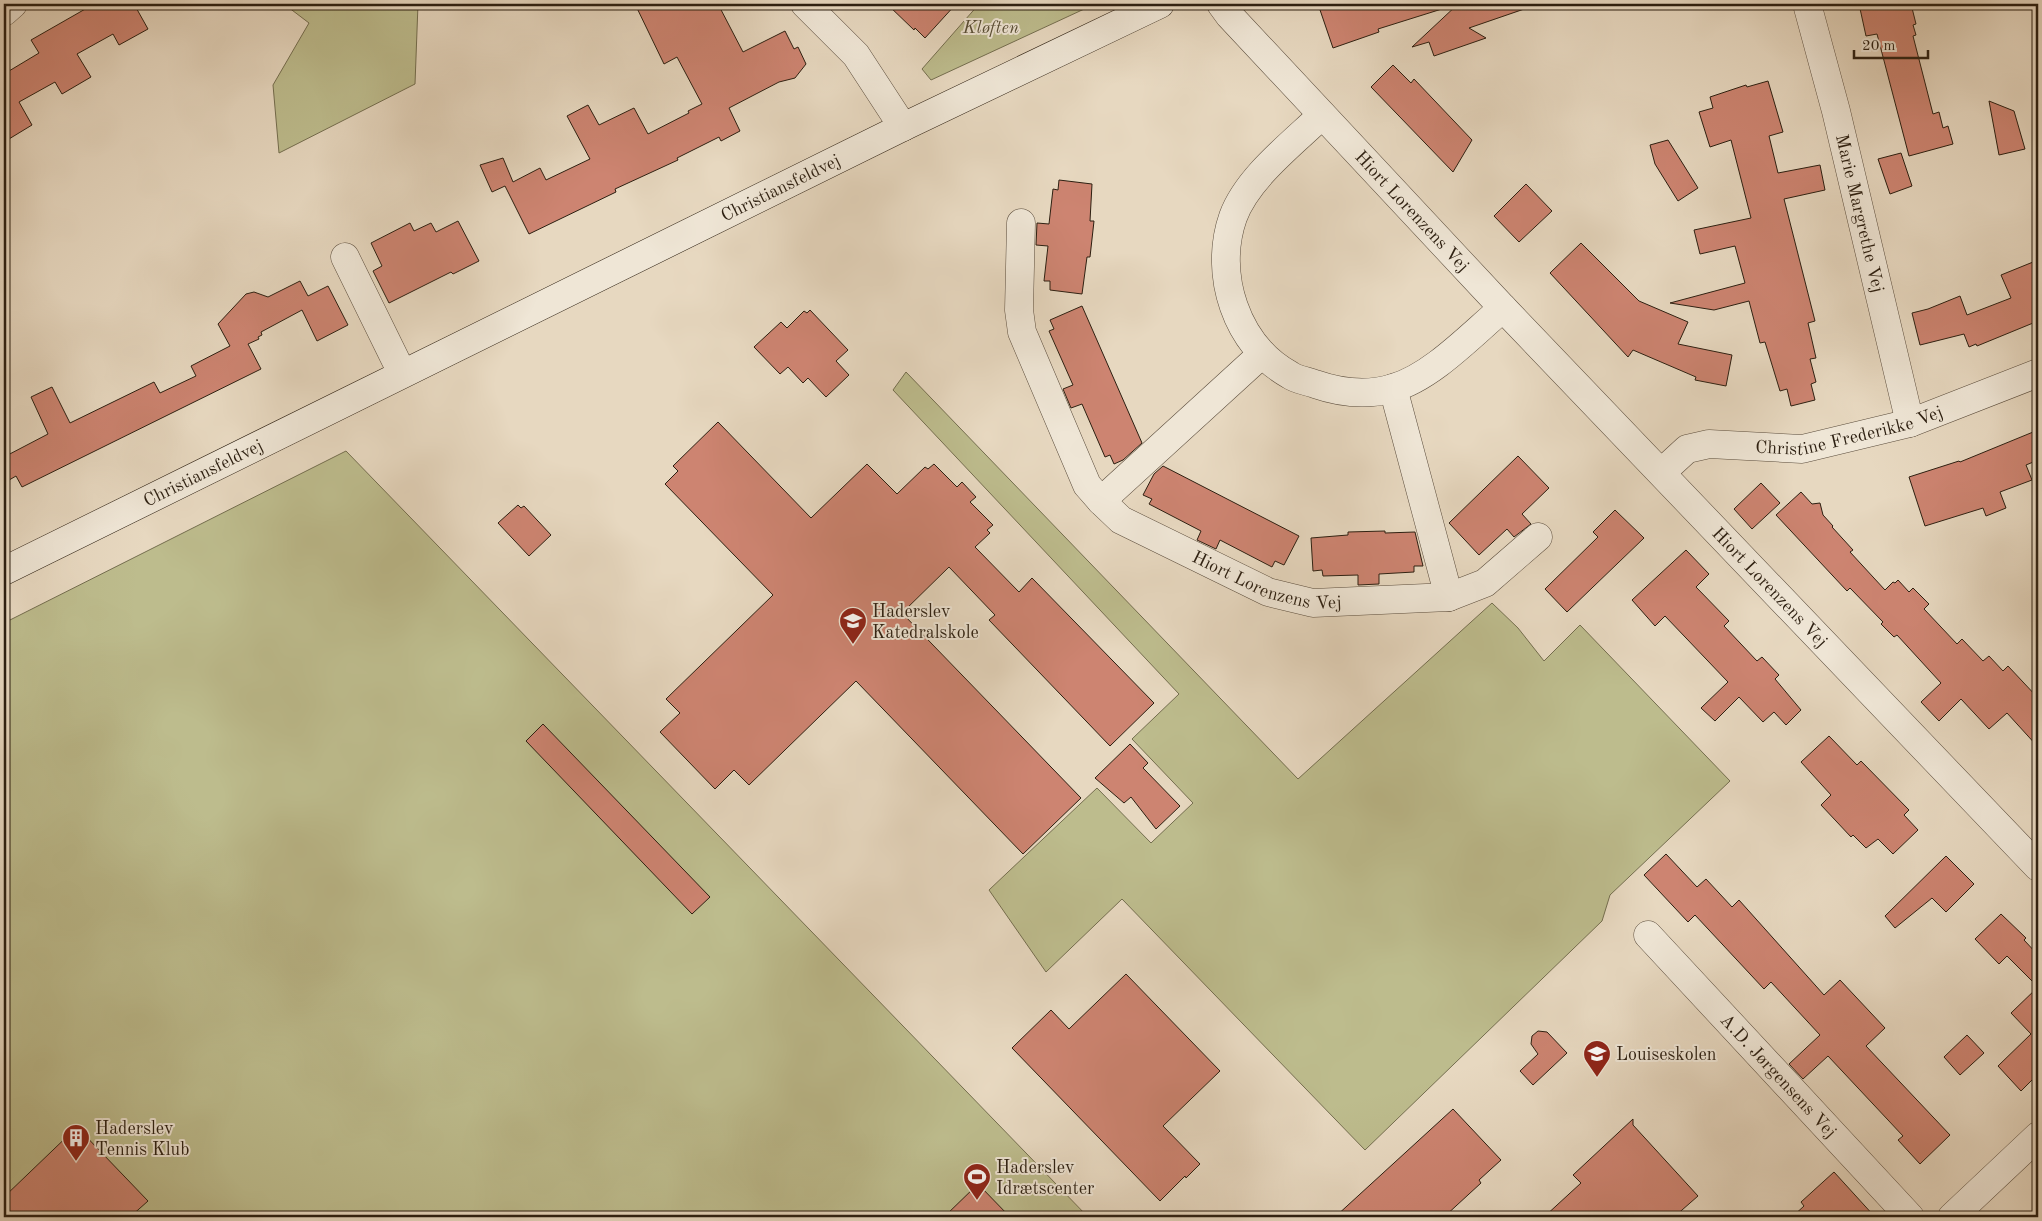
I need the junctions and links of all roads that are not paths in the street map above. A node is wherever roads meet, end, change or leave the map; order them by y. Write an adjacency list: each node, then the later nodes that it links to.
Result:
1 (13, 4): 6 (street)
2 (805, 4): 8 (street)
3 (1160, 4): 8 (street, Christiansfeldvej)
4 (1221, 4): 7 (street, Hiort Lorenzens Vej)
5 (1808, 4): 16 (street, Marie Margrethe Vej)
6 (4, 12)
7 (1322, 115): 11 (street, Hiort Lorenzens Vej); 12 (street)
8 (903, 127): 13 (street, Christiansfeldvej)
9 (1021, 223): 18 (street, Hiort Lorenzens Vej)
10 (345, 257): 13 (street)
11 (1503, 308): 15 (street); 17 (street, Hiort Lorenzens Vej)
12 (1262, 354): 15 (street); 18 (street)
13 (402, 373): 20 (street, Christiansfeldvej)
14 (2038, 373): 16 (street, Christine Frederikke Vej)
15 (1393, 388): 21 (street)
16 (1910, 423): 17 (street, Christine Frederikke Vej)
17 (1662, 472): 22 (street, Hiort Lorenzens Vej)
18 (1101, 501): 21 (street, Hiort Lorenzens Vej)
19 (1538, 537): 21 (street, Hiort Lorenzens Vej)
20 (4, 571)
21 (1449, 597)
22 (2038, 867)
23 (1648, 935): 25 (street, A.D. Jørgensens Vej)
24 (2038, 1136): 26 (street)
25 (1910, 1217)
26 (1952, 1217)

